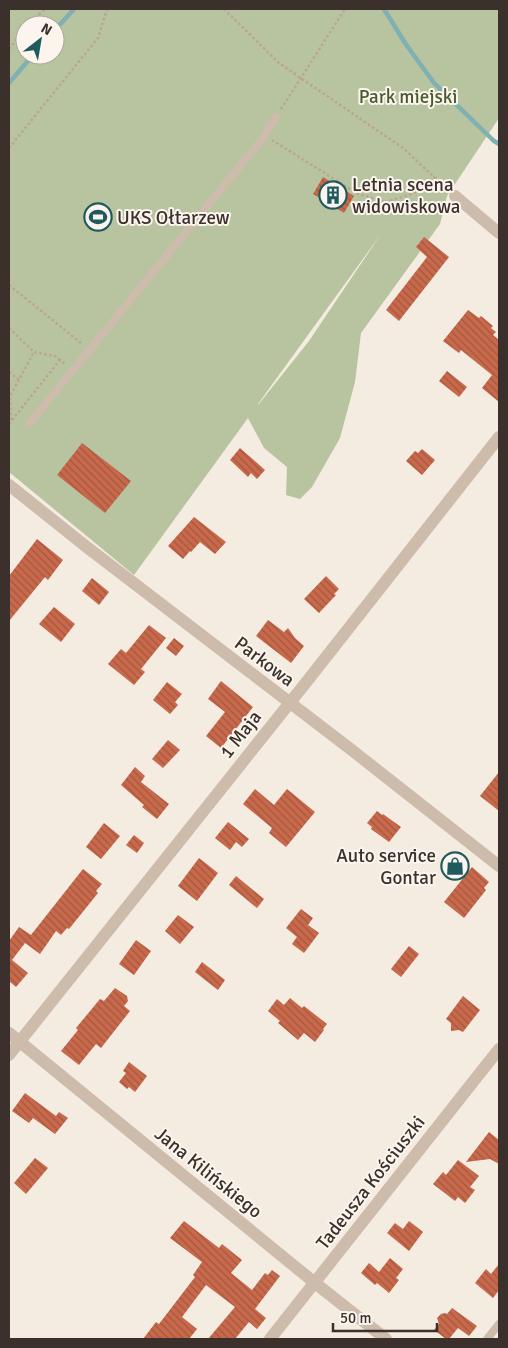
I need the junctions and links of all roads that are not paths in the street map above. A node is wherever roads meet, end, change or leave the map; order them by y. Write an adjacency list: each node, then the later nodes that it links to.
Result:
1 (276, 117): 4 (lane)
2 (455, 196): 3 (street)
3 (499, 232)
4 (29, 424)
5 (499, 437): 7 (street, 1 Maja)
6 (9, 486): 7 (street, Parkowa)
7 (289, 702): 8 (street, Parkowa); 10 (street, 1 Maja)
8 (499, 866)
9 (9, 1033): 10 (street, Jana Kilińskiego)
10 (19, 1041): 12 (street, 1 Maja); 13 (street, Jana Kilińskiego)
11 (499, 1049): 13 (street, Tadeusza Kościuszki)
12 (9, 1054)
13 (314, 1283): 15 (street, Tadeusza Kościuszki); 16 (street, Jana Kilińskiego)
14 (499, 1324): 17 (lane)
15 (270, 1339)
16 (386, 1339)
17 (487, 1339)

